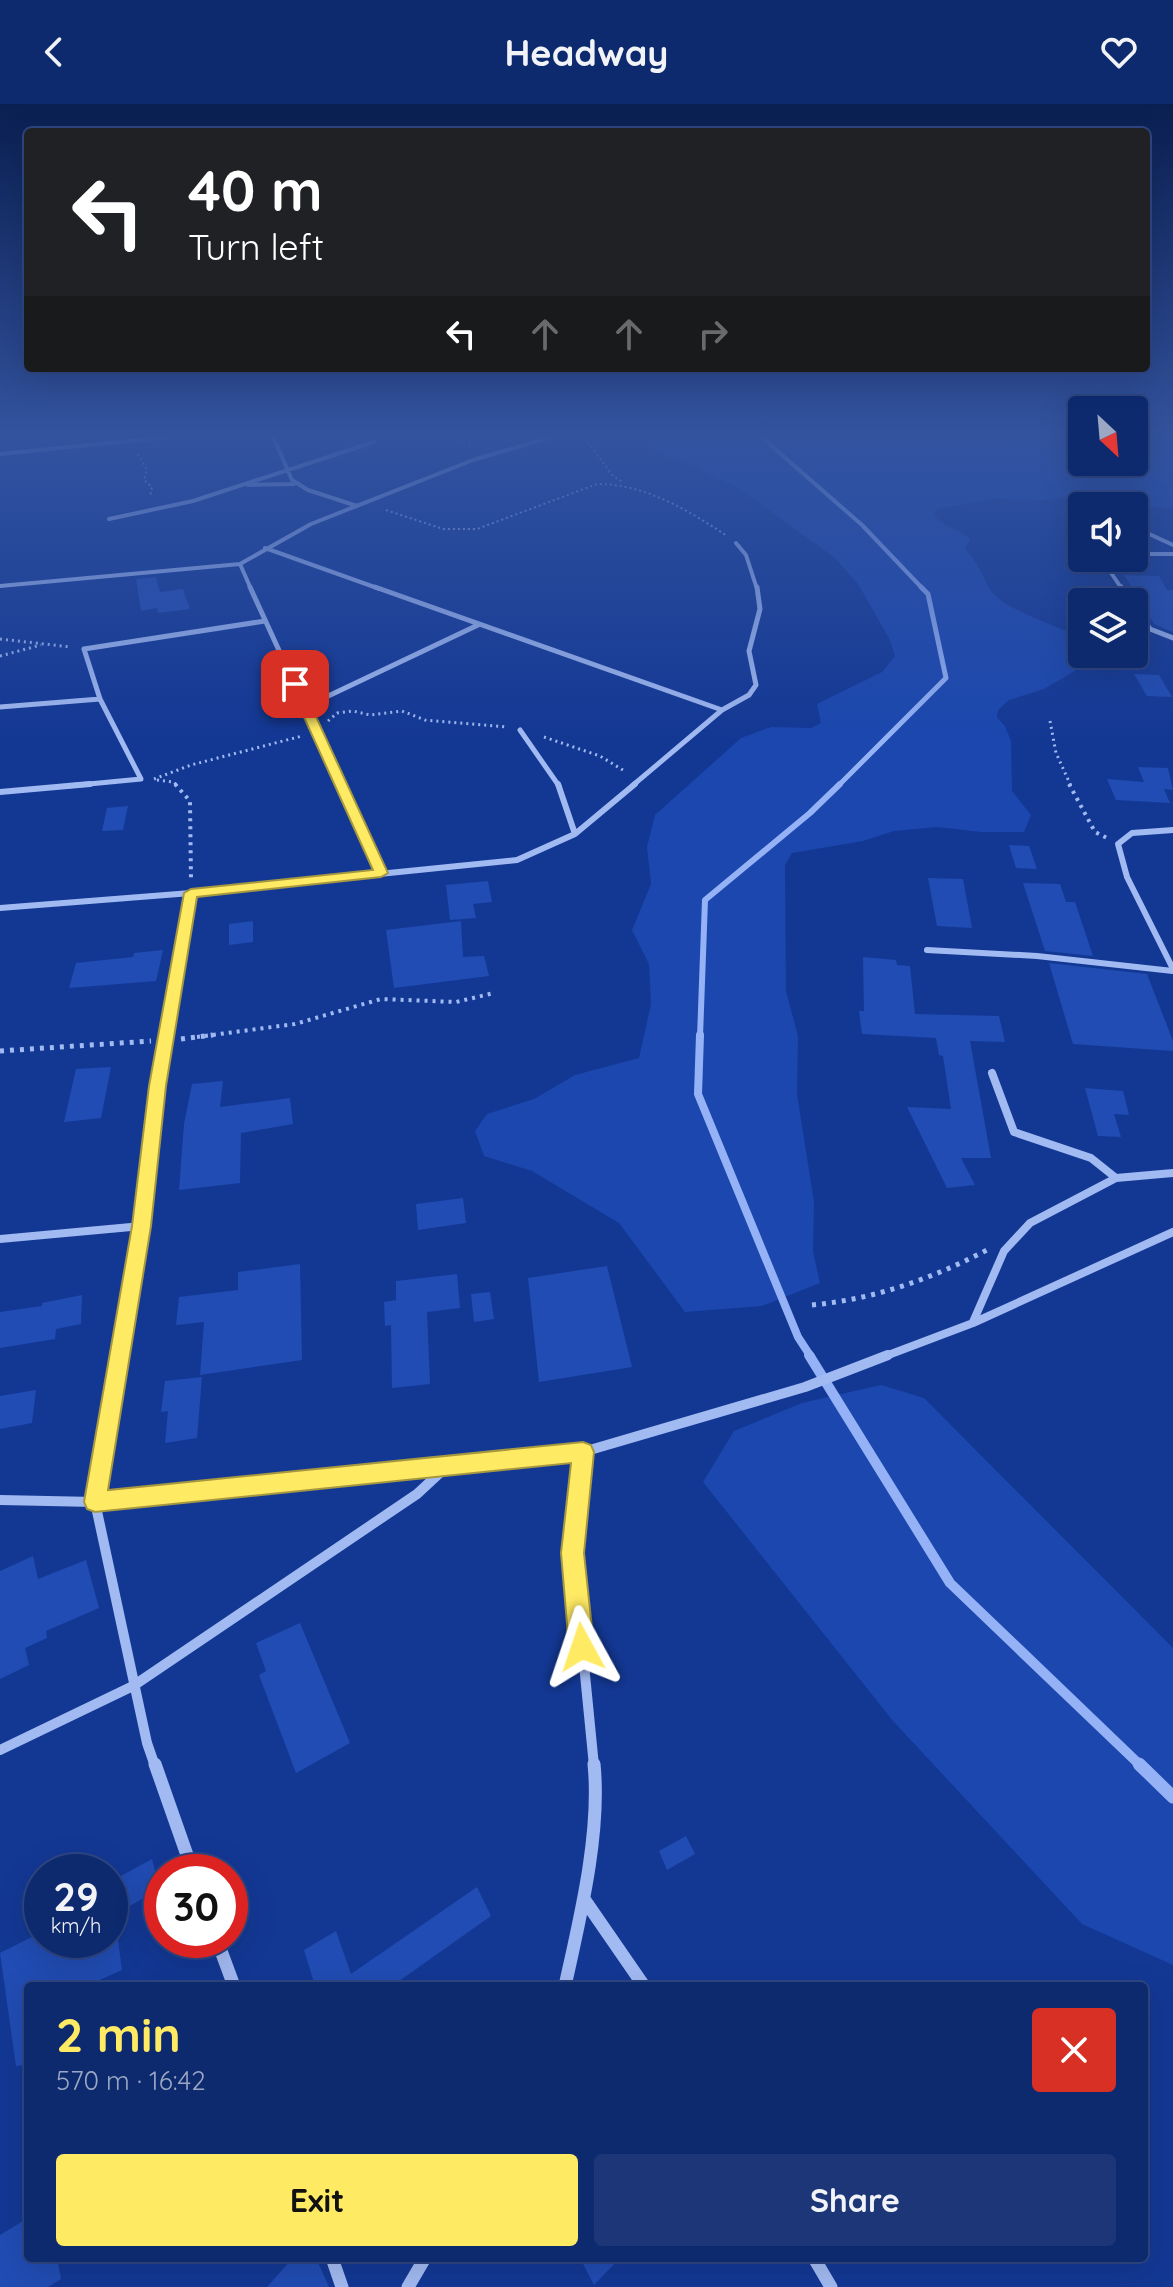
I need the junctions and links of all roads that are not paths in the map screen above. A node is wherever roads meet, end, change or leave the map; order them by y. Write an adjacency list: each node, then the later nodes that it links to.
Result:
1 (288, 536): 5 (street)
2 (1153, 536): 4 (street)
3 (736, 543): 17 (street)
4 (1173, 545)
5 (265, 548): 8 (street); 11 (street)
6 (1148, 554): 7 (street)
7 (1173, 554)
8 (240, 564): 9 (street); 10 (street)
9 (0, 586)
10 (265, 621): 14 (street); 16 (street)
11 (478, 625): 16 (street); 17 (street)
12 (1148, 626): 13 (street)
13 (1173, 638)
14 (100, 699): 15 (street); 19 (street)
15 (0, 707)
16 (305, 707): 22 (street)
17 (722, 710): 21 (street)
18 (520, 730): 21 (street)
19 (0, 792)
20 (1173, 830): 26 (street)
21 (575, 834): 22 (street)
22 (381, 873): 23 (street)
23 (191, 893): 24 (street); 30 (street)
24 (0, 908)
25 (927, 950): 26 (street)
26 (1173, 970)
27 (992, 1073): 29 (street)
28 (1173, 1173): 29 (street)
29 (1116, 1178): 33 (street)
30 (142, 1226): 32 (street); 37 (street)
31 (1173, 1232): 33 (street)
32 (0, 1239)
33 (973, 1323): 34 (street)
34 (583, 1452): 35 (street); 41 (street)
35 (444, 1468): 37 (street); 38 (street)
36 (0, 1500): 37 (street)
37 (95, 1502): 38 (street)
38 (133, 1686): 39 (street); 40 (street)
39 (0, 1750)
40 (187, 1854)
41 (584, 1899): 44 (street); 45 (street)
42 (224, 1958): 43 (street)
43 (233, 1982)
44 (566, 1982)
45 (641, 1982)
46 (333, 2262): 49 (street)
47 (423, 2262): 50 (street)
48 (816, 2262): 51 (street)
49 (342, 2287)
50 (408, 2287)
51 (831, 2287)

